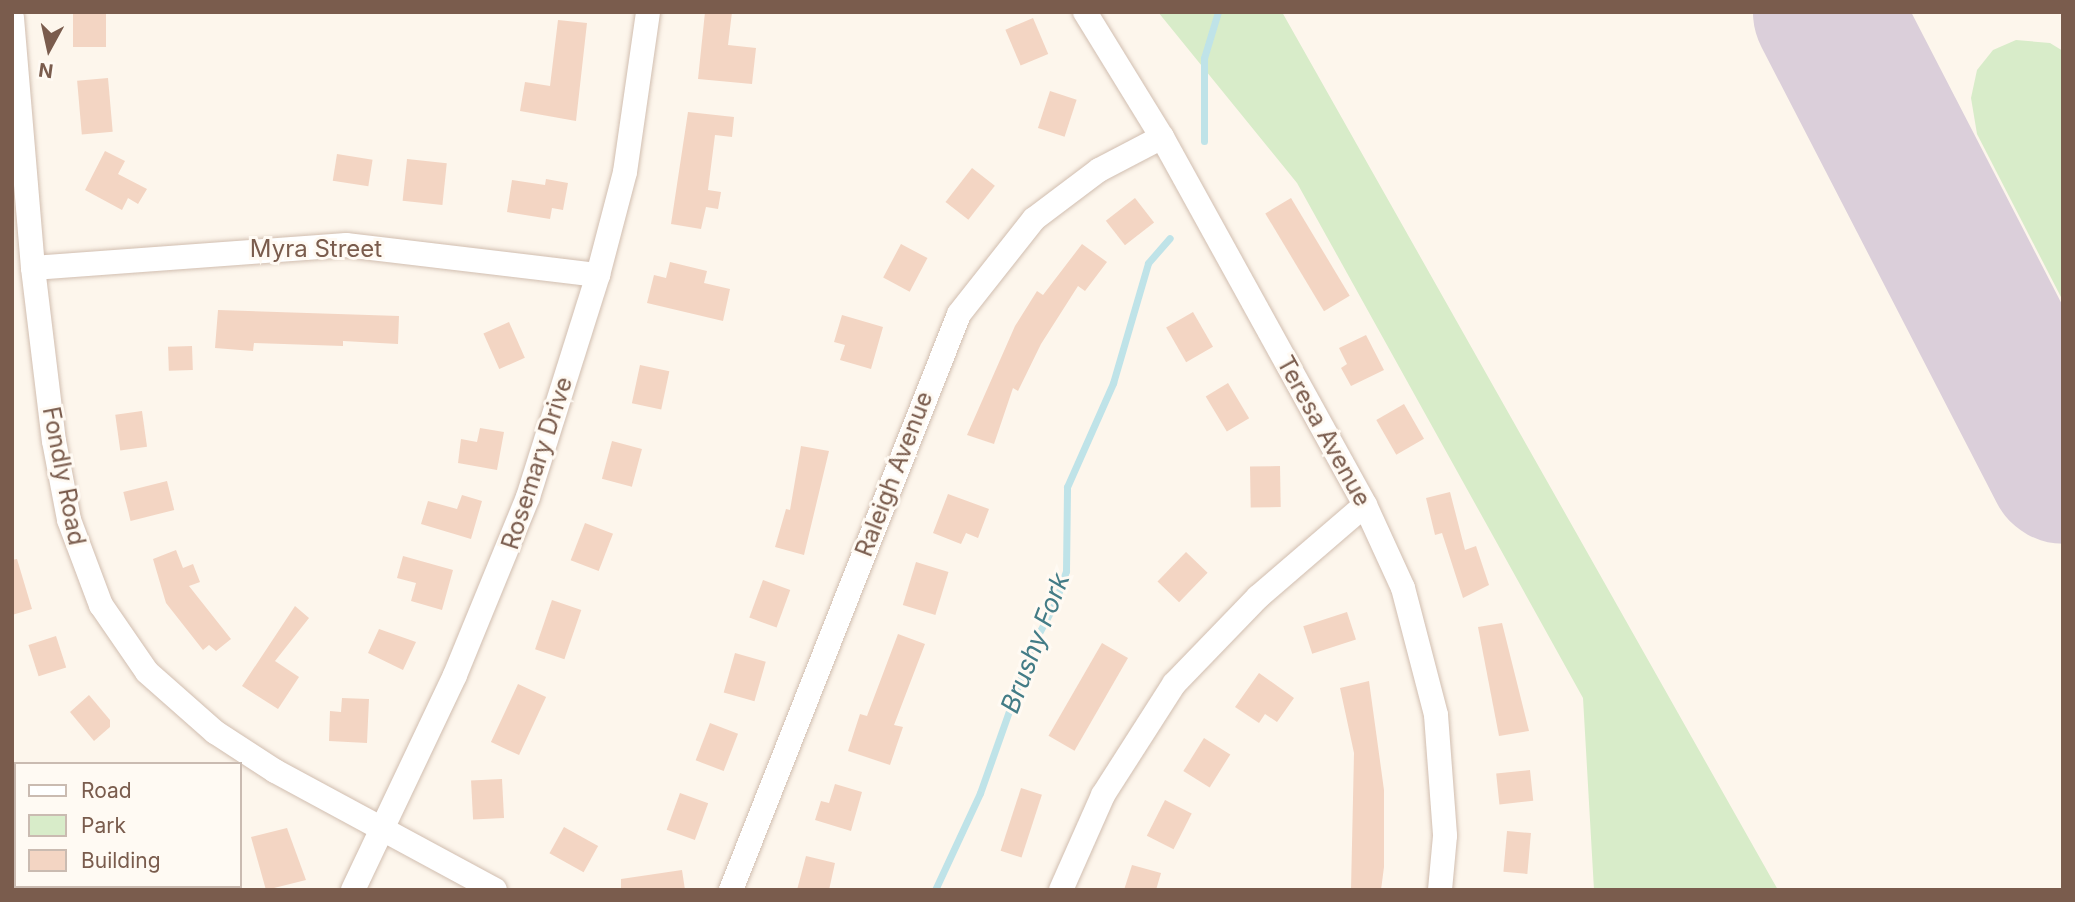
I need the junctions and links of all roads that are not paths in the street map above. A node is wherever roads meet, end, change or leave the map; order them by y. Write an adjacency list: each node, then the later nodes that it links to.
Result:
1 (648, 12): 6 (street, Rosemary Drive)
2 (1085, 12): 4 (street, Teresa Avenue)
3 (12, 18): 5 (street, Fondly Road)
4 (1163, 137): 7 (street, Teresa Avenue); 11 (street, Raleigh Avenue)
5 (33, 268): 6 (street, Myra Street); 8 (street, Fondly Road)
6 (598, 275): 8 (street, Rosemary Drive)
7 (1365, 505): 12 (street); 13 (street, Teresa Avenue)
8 (381, 830): 9 (street, Rosemary Drive); 10 (street, Fondly Road)
9 (353, 890)
10 (495, 890)
11 (731, 890)
12 (1061, 890)
13 (1440, 890)

